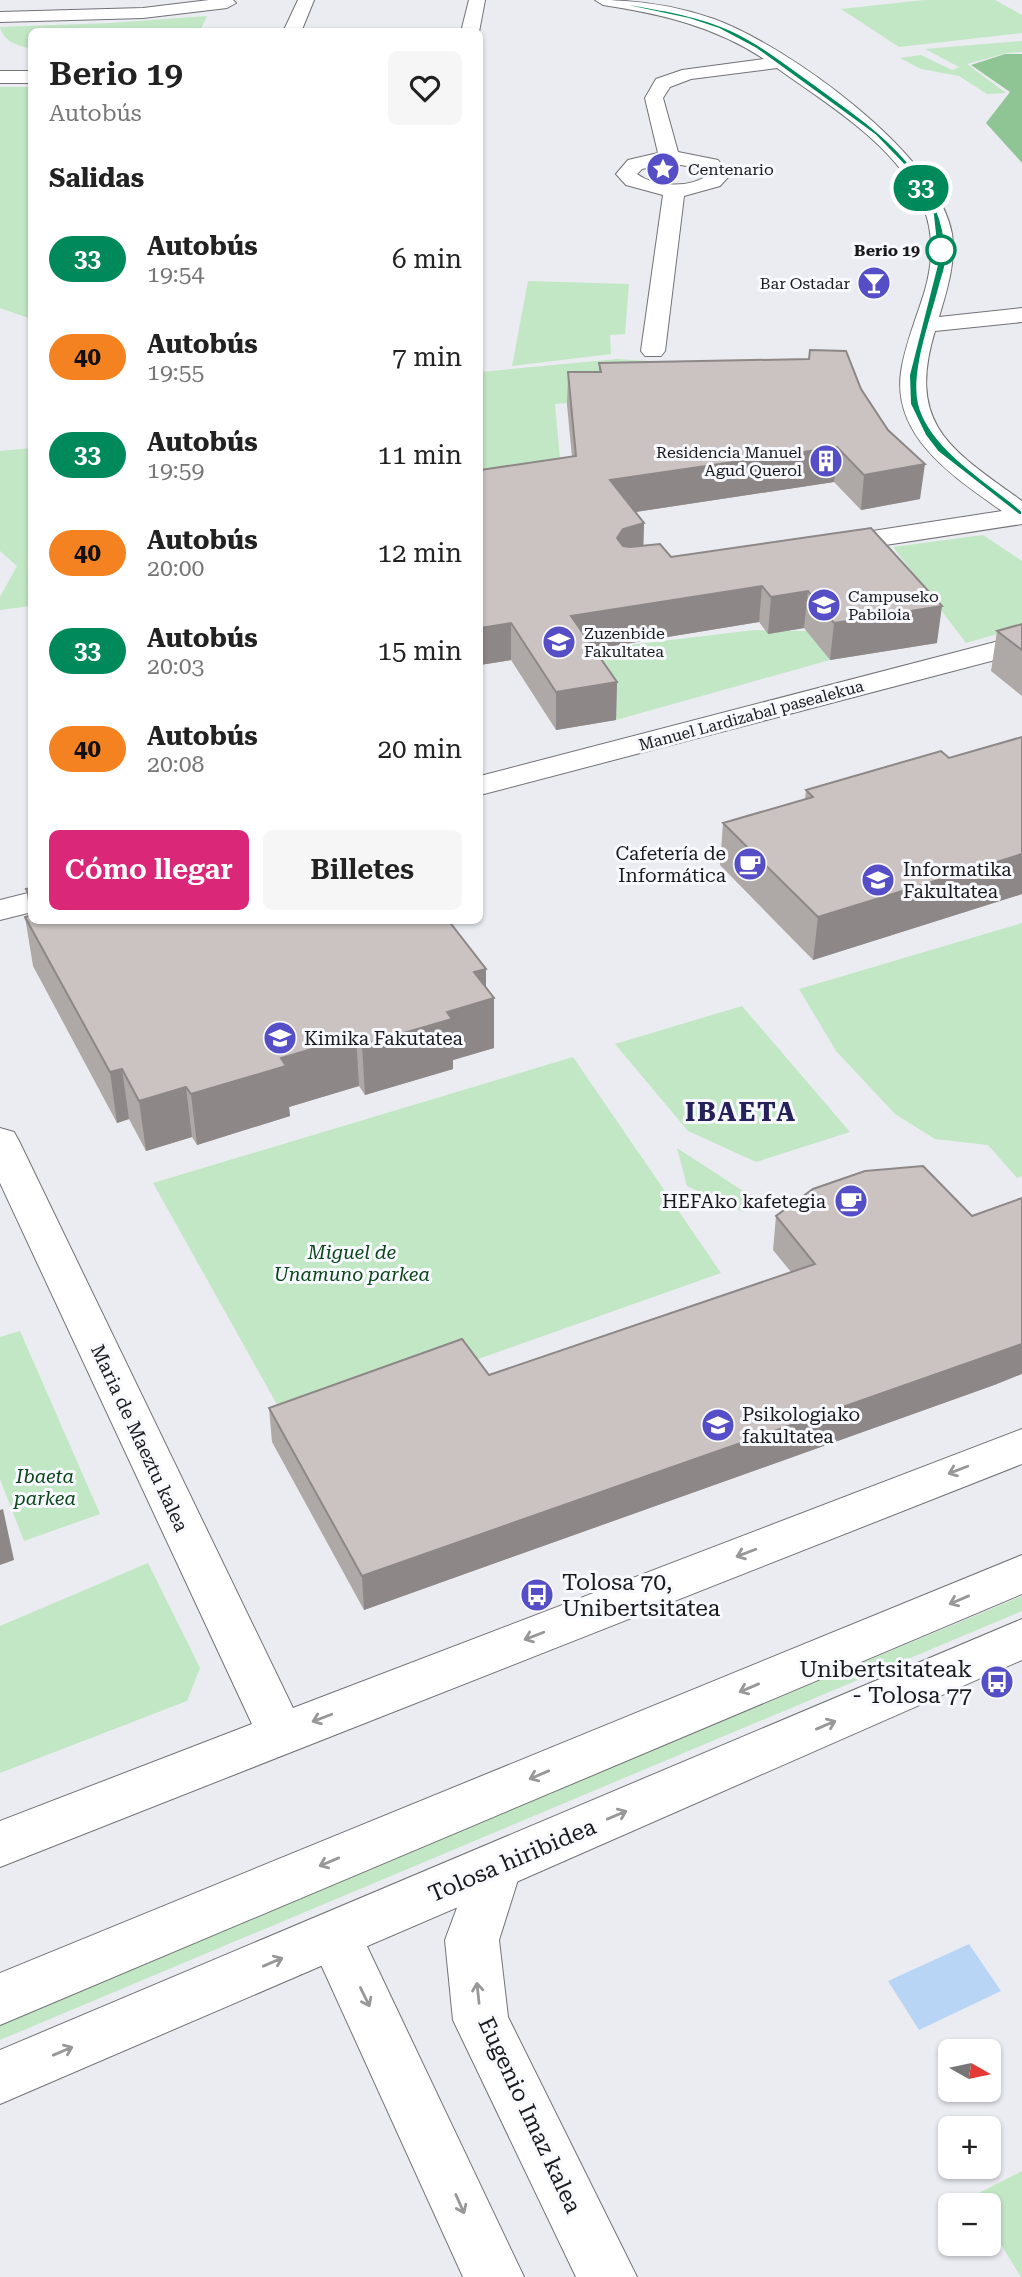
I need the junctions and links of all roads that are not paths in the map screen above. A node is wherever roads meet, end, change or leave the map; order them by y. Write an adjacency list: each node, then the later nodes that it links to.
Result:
1 (186, 0): 8 (street)
2 (206, 0): 6 (street)
3 (477, 0): 11 (street)
4 (603, 0): 12 (street)
5 (249, 1): 6 (street)
6 (227, 3): 8 (street)
7 (299, 4): 10 (street)
8 (112, 14): 9 (street)
9 (0, 17)
10 (293, 28)
11 (471, 28)
12 (781, 62): 15 (street); 18 (street)
13 (0, 77): 14 (street)
14 (28, 77)
15 (669, 157): 16 (street); 16 (street)
16 (674, 190): 19 (street)
17 (1022, 315): 18 (street)
18 (926, 325): 20 (street)
19 (653, 351)
20 (1022, 514): 21 (street)
21 (799, 550)
22 (1022, 644): 23 (street, Manuel Lardizabal pasealekua)
23 (483, 785)
24 (28, 903): 25 (street)
25 (0, 911)
26 (0, 1141): 30 (street, Maria de Maeztu kalea)
27 (1022, 1446): 30 (street, one-way to 30)
28 (1022, 1574): 34 (street, one-way to 34)
29 (1022, 1639): 32 (street, Tolosa hiribidea, one-way to 29)
30 (281, 1734): 31 (street)
31 (0, 1844)
32 (496, 1867): 33 (street, Tolosa hiribidea); 37 (street, Eugenio Imaz kalea, one-way to 32)
33 (335, 1936): 35 (street, Tolosa hiribidea, one-way to 33); 36 (street, one-way to 36)
34 (0, 1998)
35 (0, 2077)
36 (494, 2277)
37 (607, 2277)

